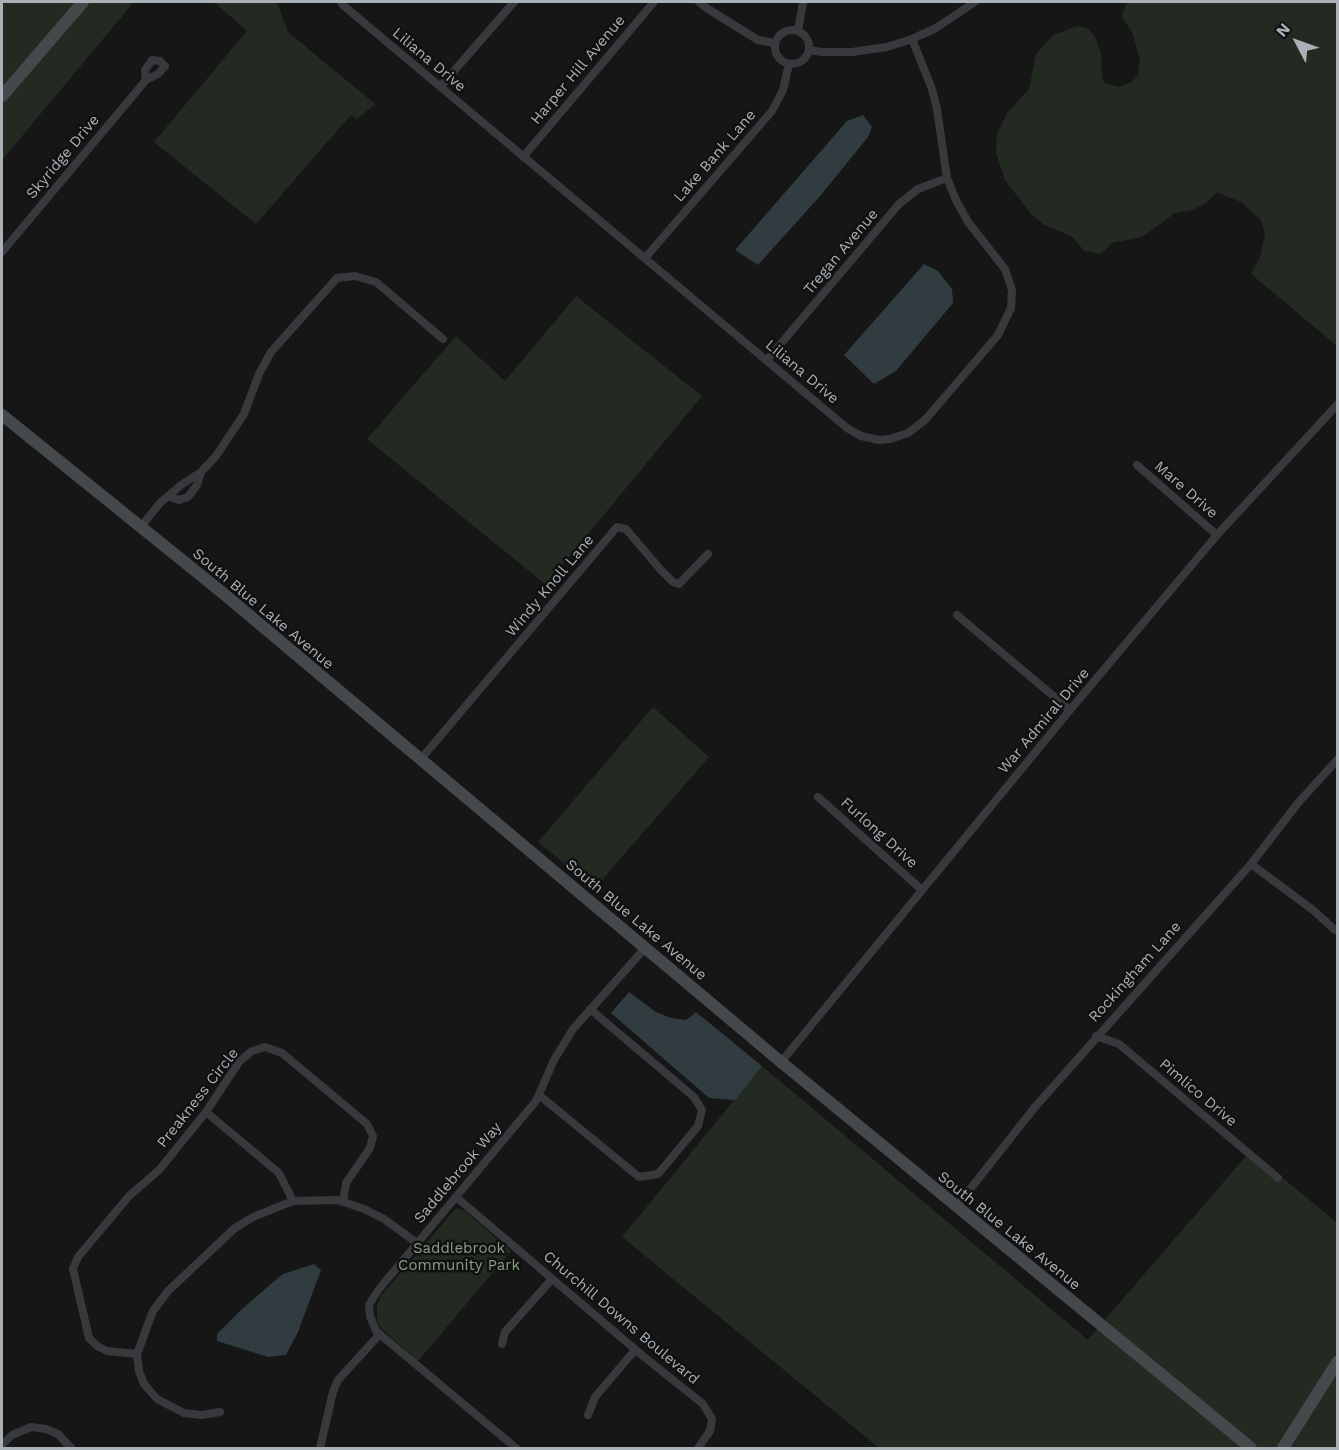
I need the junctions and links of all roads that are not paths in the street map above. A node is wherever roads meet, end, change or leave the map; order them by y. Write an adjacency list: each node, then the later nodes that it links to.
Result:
1 (83, 2): 15 (main road)
2 (341, 2): 14 (street, Liliana Drive)
3 (514, 2): 14 (street)
4 (654, 2): 16 (street, Harper Hill Avenue)
5 (699, 2): 10 (street)
6 (803, 2): 8 (street)
7 (975, 2): 9 (street)
8 (798, 31): 10 (street); 11 (street)
9 (912, 39): 11 (street); 17 (street, Liliana Drive)
10 (775, 43): 12 (street)
11 (809, 50): 12 (street)
12 (789, 64): 19 (street, Lake Bank Lane)
13 (146, 80): 18 (street, Skyridge Drive)
14 (440, 87): 16 (street, Liliana Drive)
15 (2, 96)
16 (523, 157): 19 (street, Liliana Drive)
17 (947, 178): 21 (street, Tregan Avenue); 21 (street, Liliana Drive)
18 (2, 252)
19 (645, 258): 21 (street, Liliana Drive)
20 (443, 339): 25 (street)
21 (767, 360)
22 (1338, 404): 28 (street, War Admiral Drive)
23 (2, 415): 27 (main road, South Blue Lake Avenue)
24 (1137, 465): 28 (street, Mare Drive)
25 (201, 472): 26 (street); 26 (street)
26 (168, 496): 27 (street)
27 (140, 528): 33 (main road, South Blue Lake Avenue)
28 (1217, 535): 31 (street, War Admiral Drive)
29 (708, 554): 33 (street, Windy Knoll Lane)
30 (957, 615): 31 (street)
31 (1070, 710): 36 (street, War Admiral Drive)
32 (1338, 759): 35 (street, Rockingham Lane)
33 (420, 760): 38 (main road, South Blue Lake Avenue)
34 (818, 797): 36 (street, Furlong Drive)
35 (1251, 864): 37 (street); 40 (street, Rockingham Lane)
36 (922, 890): 41 (street, War Admiral Drive)
37 (1335, 930)
38 (646, 947): 39 (street, Saddlebrook Way); 41 (main road, South Blue Lake Avenue)
39 (590, 1009): 42 (street, Saddlebrook Way); 42 (street)
40 (1096, 1036): 44 (street, Pimlico Drive); 48 (street, Rockingham Lane)
41 (781, 1062): 48 (main road, South Blue Lake Avenue)
42 (539, 1095): 45 (street, Saddlebrook Way)
43 (207, 1112): 46 (street); 47 (street, Preakness Circle); 54 (street, Preakness Circle)
44 (1278, 1178)
45 (456, 1197): 49 (street, Saddlebrook Way); 50 (street, Churchill Downs Boulevard)
46 (293, 1201): 47 (street); 54 (street)
47 (343, 1202): 49 (street)
48 (956, 1207): 63 (main road, South Blue Lake Avenue)
49 (417, 1243): 51 (street, Saddlebrook Way)
50 (552, 1279): 52 (street); 53 (street, Churchill Downs Boulevard)
51 (380, 1334): 60 (street); 61 (street, Saddlebrook Way)
52 (502, 1344)
53 (635, 1350): 57 (street); 62 (street, Churchill Downs Boulevard)
54 (137, 1354): 56 (street)
55 (1338, 1361): 64 (main road)
56 (220, 1412)
57 (588, 1414)
58 (2, 1445): 59 (street)
59 (71, 1449)
60 (320, 1449)
61 (516, 1449)
62 (698, 1449)
63 (1251, 1449)
64 (1283, 1449)

